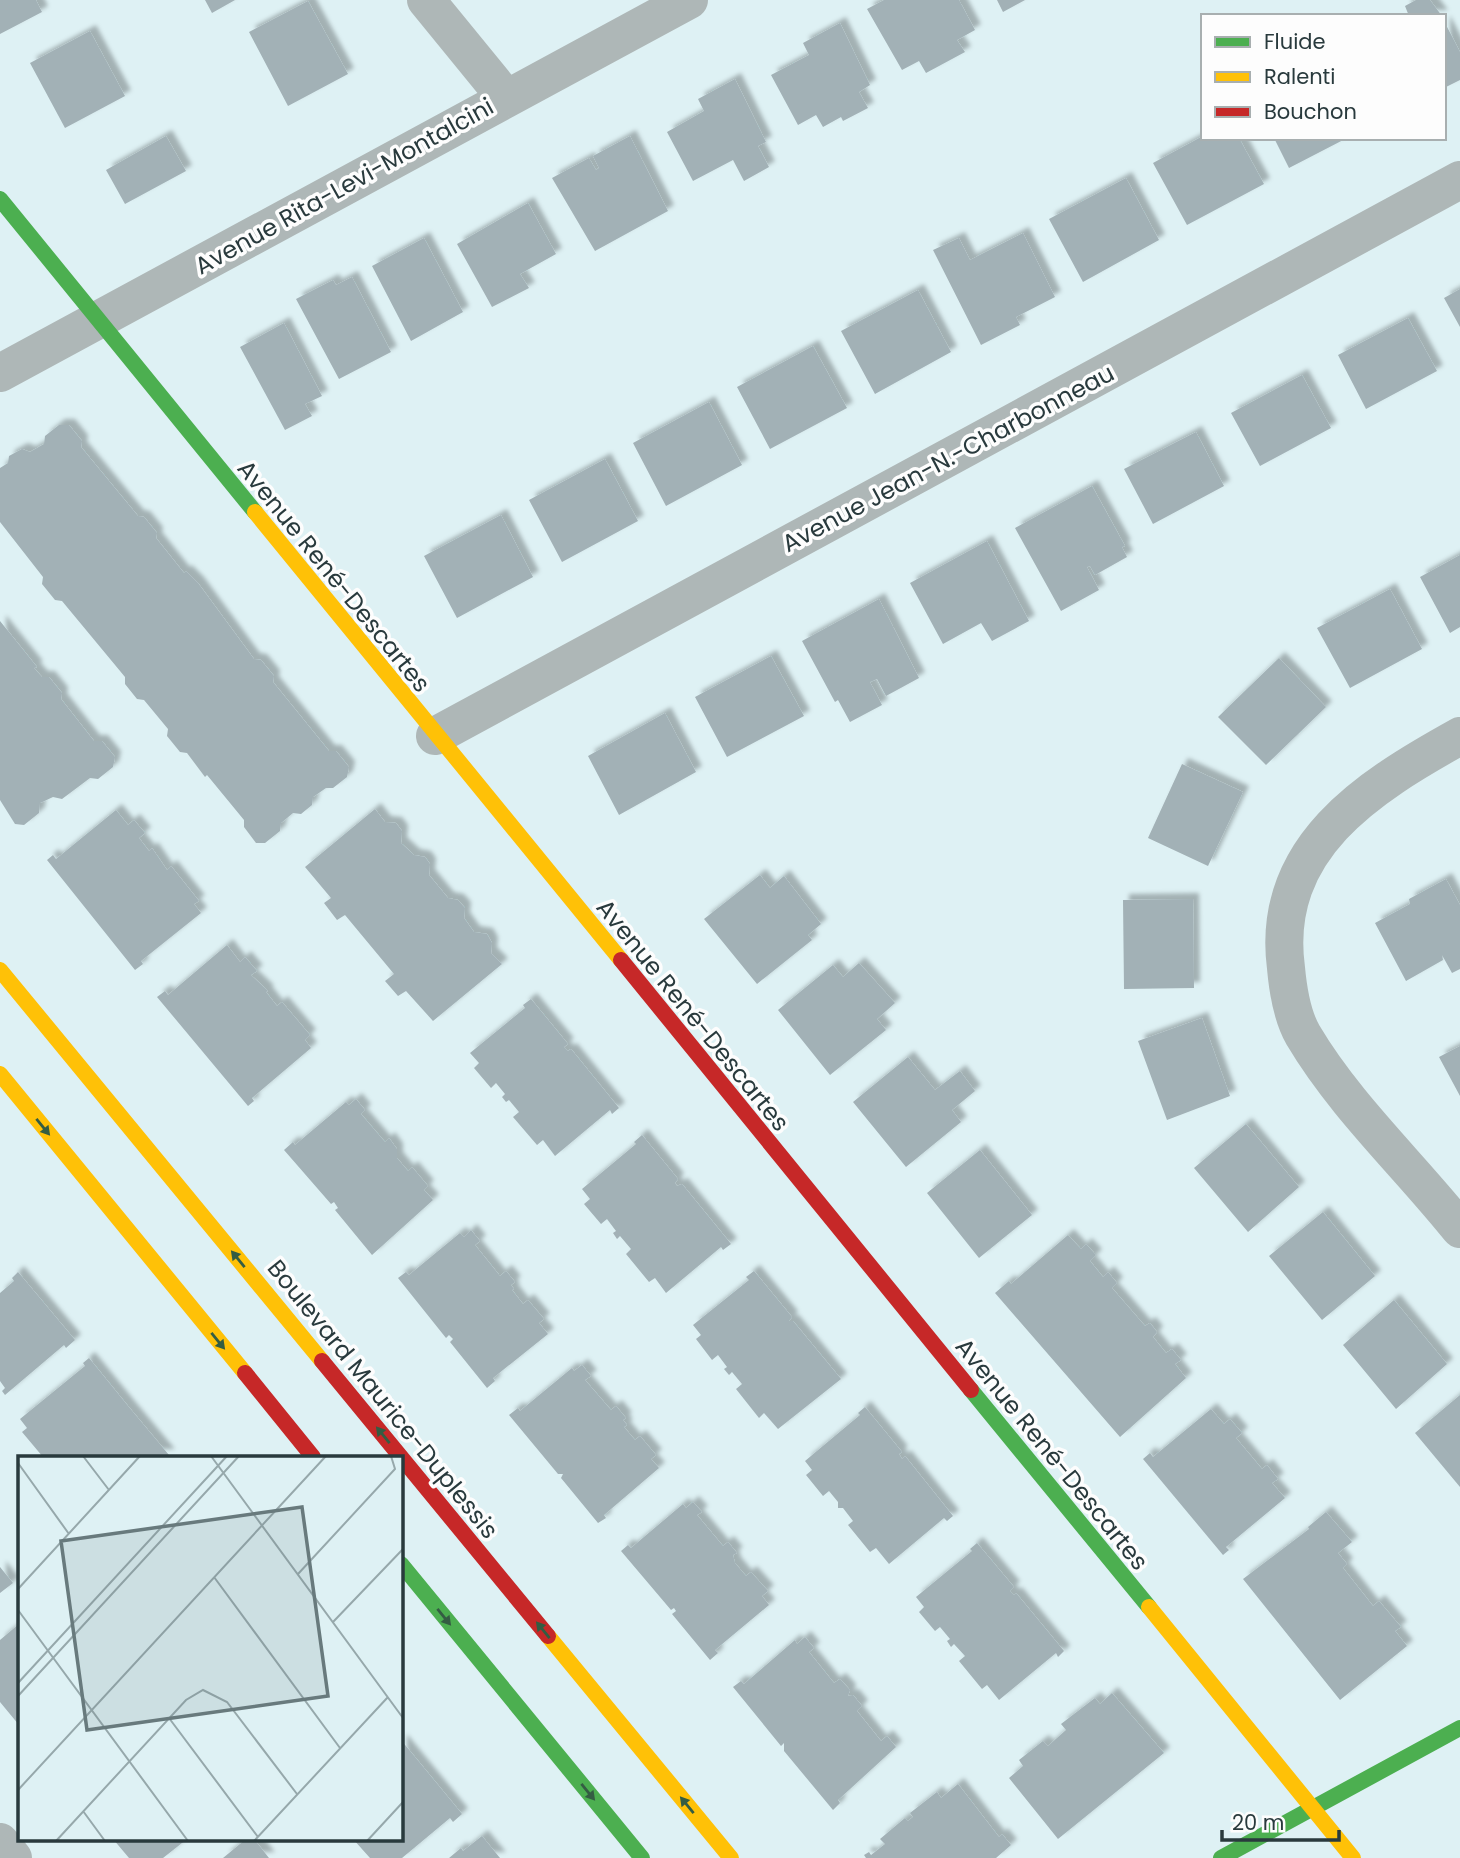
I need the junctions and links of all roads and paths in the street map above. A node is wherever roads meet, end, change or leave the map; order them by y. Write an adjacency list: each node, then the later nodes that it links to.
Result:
1 (426, 0): 3 (street)
2 (689, 0): 3 (street, Avenue Rita-Levi-Montalcini)
3 (506, 98): 6 (street, Avenue Rita-Levi-Montalcini)
4 (1460, 180): 8 (street, Avenue Jean-N.-Charbonneau)
5 (0, 199): 6 (street, Avenue René-Descartes)
6 (98, 320): 7 (street, Avenue Rita-Levi-Montalcini); 8 (street, Avenue René-Descartes)
7 (0, 373)
8 (435, 736): 18 (street, Avenue René-Descartes)
9 (1460, 736): 12 (street)
10 (0, 970): 14 (street, Boulevard Maurice-Duplessis, one-way to 10)
11 (0, 1074): 13 (street, one-way to 13)
12 (1459, 1225)
13 (312, 1456)
14 (400, 1456)
15 (402, 1458): 22 (street, Boulevard Maurice-Duplessis, one-way to 15)
16 (402, 1565): 21 (street, one-way to 21)
17 (1460, 1728): 18 (street)
18 (1313, 1810): 23 (street); 24 (street, Avenue René-Descartes)
19 (0, 1842): 20 (street)
20 (13, 1858)
21 (642, 1858)
22 (731, 1858)
23 (1222, 1858)
24 (1353, 1858)

